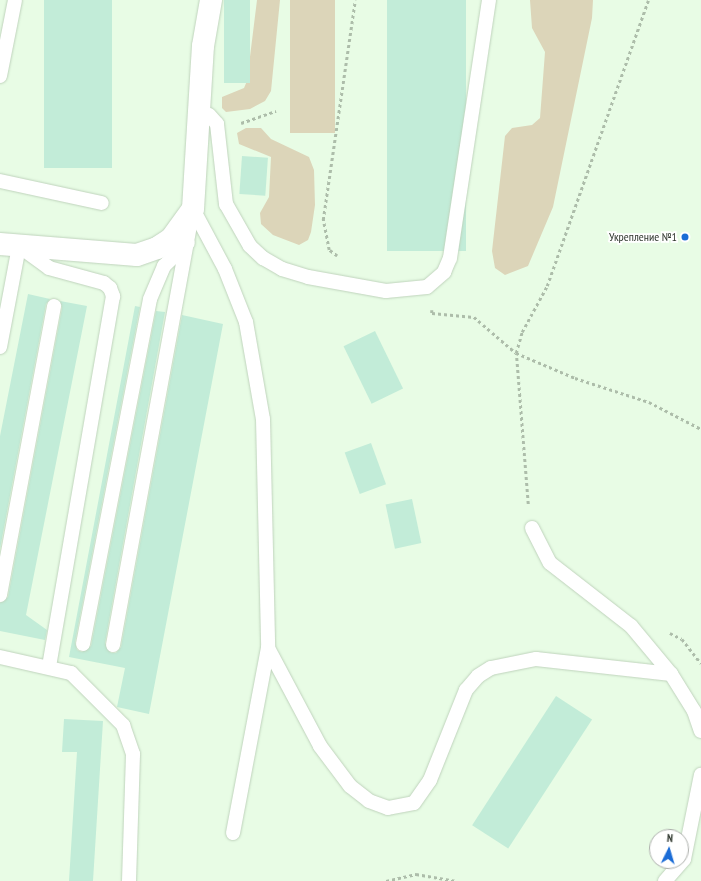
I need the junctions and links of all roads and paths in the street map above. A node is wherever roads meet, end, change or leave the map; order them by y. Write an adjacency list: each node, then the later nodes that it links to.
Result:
1 (15, 0): 6 (lane)
2 (211, 0): 8 (street)
3 (355, 0): 15 (path)
4 (489, 0): 16 (lane)
5 (648, 0): 19 (path)
6 (0, 76)
7 (276, 111): 9 (path)
8 (199, 112): 9 (lane); 12 (street)
9 (217, 124): 16 (lane)
10 (0, 181): 11 (lane)
11 (102, 203)
12 (193, 209): 13 (lane); 14 (street); 25 (lane)
13 (188, 242): 23 (lane); 24 (lane)
14 (10, 246): 18 (lane); 27 (lane)
15 (339, 258)
16 (434, 284): 19 (path)
17 (54, 306): 22 (lane)
18 (0, 347)
19 (516, 353): 20 (path); 21 (path)
20 (701, 430)
21 (532, 528): 28 (lane)
22 (0, 595)
23 (83, 644)
24 (113, 645)
25 (268, 648): 28 (lane); 31 (lane)
26 (0, 657): 27 (lane)
27 (49, 666): 32 (lane)
28 (671, 674): 29 (lane)
29 (701, 731)
30 (701, 776): 35 (lane)
31 (233, 833)
32 (129, 881)
33 (386, 881): 34 (path)
34 (456, 881)
35 (665, 881)

